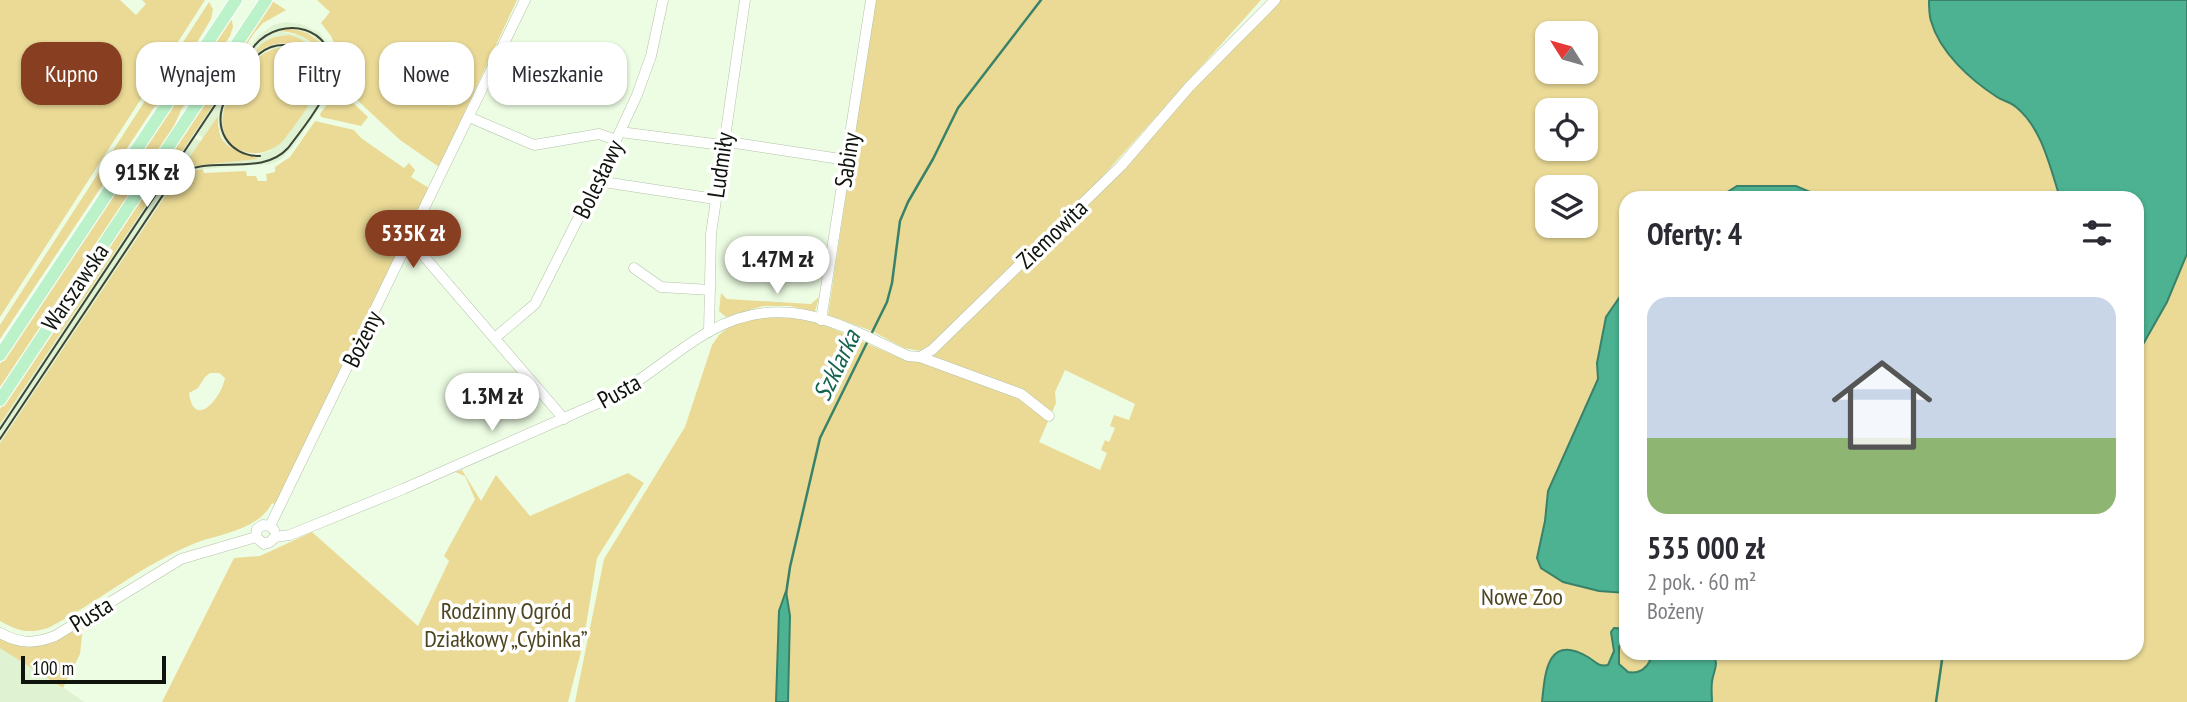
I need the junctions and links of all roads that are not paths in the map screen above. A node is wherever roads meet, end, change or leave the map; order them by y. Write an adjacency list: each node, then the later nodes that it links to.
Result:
1 (236, 0): 20 (main road, Warszawska)
2 (266, 0): 22 (main road, Warszawska)
3 (525, 0): 8 (street, Bożeny)
4 (663, 0): 9 (street, Bolesławy)
5 (745, 0): 10 (street, Ludmiły)
6 (871, 0): 11 (street, Sabiny)
7 (1275, 0): 21 (street, Ziemowita)
8 (469, 117): 9 (street); 14 (street, Bożeny)
9 (618, 136): 10 (street); 12 (street, Bolesławy)
10 (723, 144): 11 (street); 13 (street, Ludmiły)
11 (846, 160): 17 (street, Sabiny)
12 (597, 181): 13 (street); 19 (street, Bolesławy)
13 (715, 199): 16 (street, Ludmiły)
14 (411, 240): 19 (street); 25 (street, Bożeny)
15 (634, 268): 16 (street)
16 (709, 290): 18 (street, Ludmiły)
17 (821, 320): 18 (street, Pusta); 21 (street, Pusta)
18 (709, 332): 24 (street, Pusta)
19 (496, 337): 24 (street)
20 (0, 355)
21 (920, 357): 23 (street)
22 (0, 400)
23 (1049, 416)
24 (564, 419): 27 (street, Pusta)
25 (270, 526): 26 (street); 27 (street)
26 (256, 537): 27 (street); 28 (street, Pusta)
27 (275, 537)
28 (0, 633)

